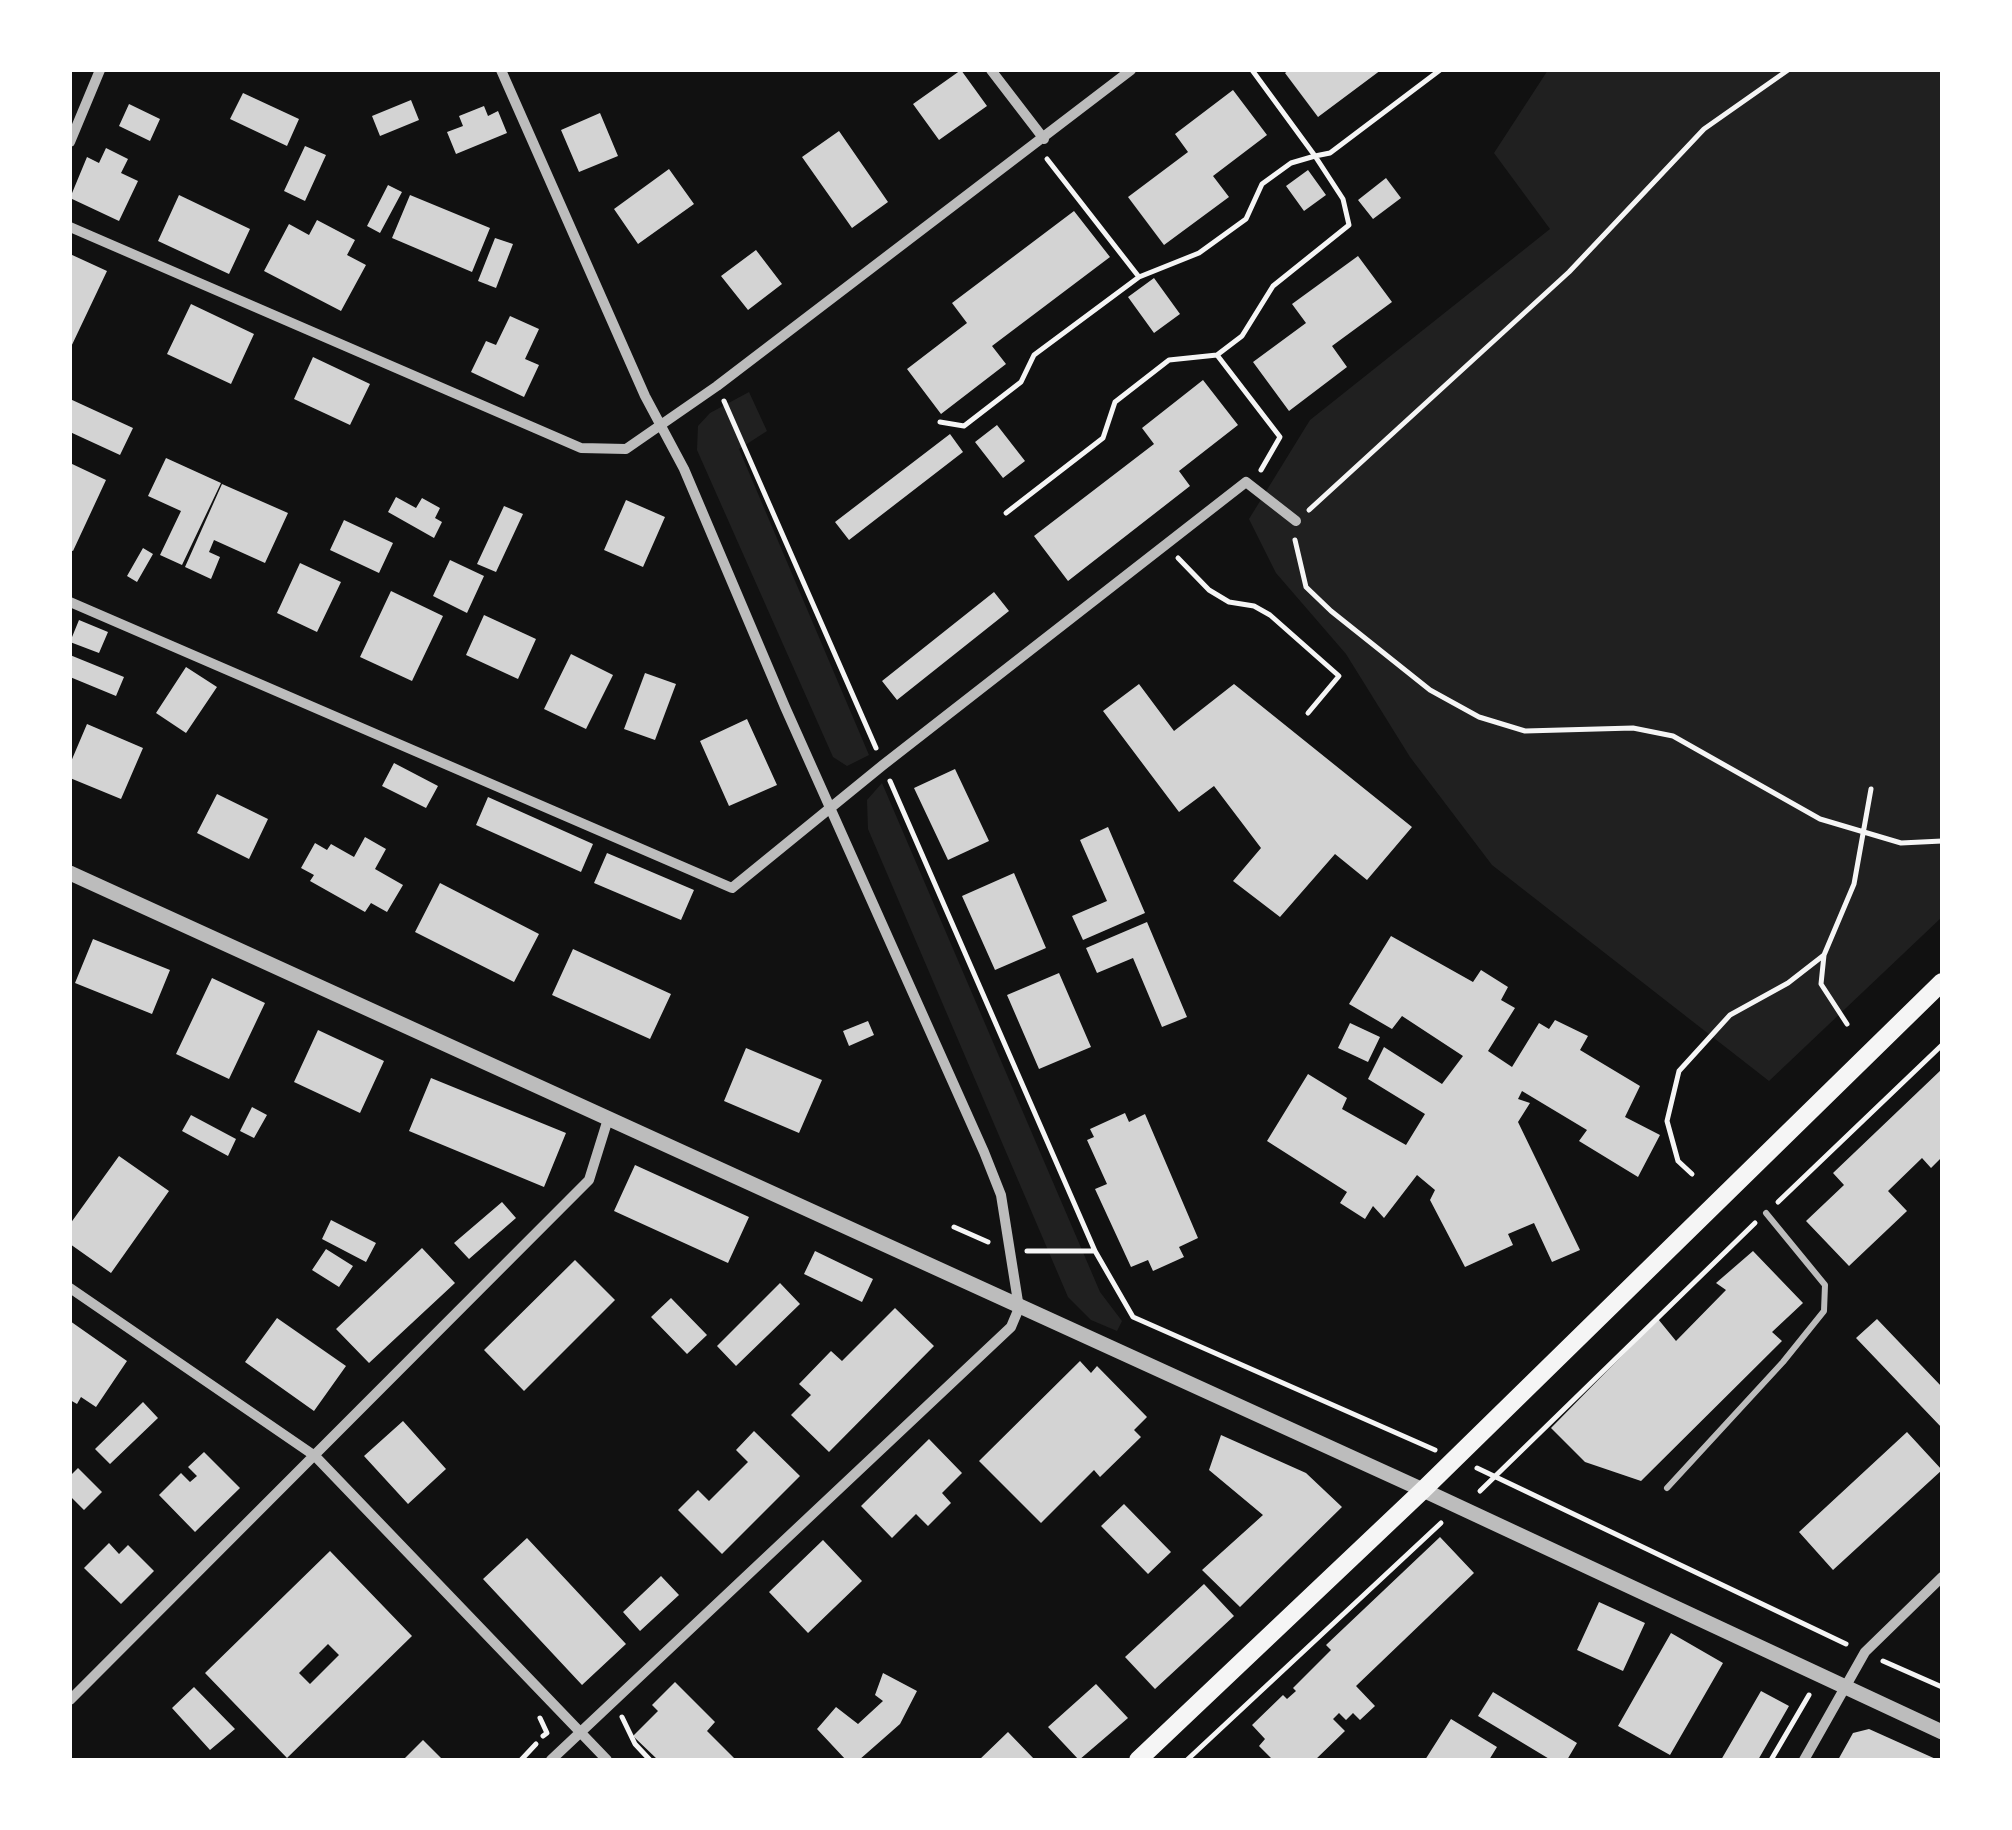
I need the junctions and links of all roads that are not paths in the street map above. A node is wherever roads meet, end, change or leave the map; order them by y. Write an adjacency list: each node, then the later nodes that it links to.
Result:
1 (100, 70): 5 (street)
2 (501, 70): 8 (street)
3 (991, 70): 6 (street)
4 (1132, 70): 6 (street)
5 (70, 142)
6 (1040, 142): 8 (street)
7 (70, 227): 8 (street)
8 (661, 426): 11 (street)
9 (1296, 521): 11 (street)
10 (70, 602): 11 (street)
11 (831, 810): 17 (street)
12 (70, 873): 14 (street)
13 (1942, 982): 20 (main road)
14 (608, 1119): 17 (street); 18 (street)
15 (1766, 1213): 19 (lane)
16 (70, 1288): 18 (street)
17 (1018, 1308): 20 (street); 24 (street)
18 (315, 1456): 23 (street); 24 (street)
19 (1667, 1488)
20 (1424, 1490): 22 (street); 26 (main road)
21 (1942, 1577): 22 (street)
22 (1846, 1688): 25 (street); 29 (street)
23 (70, 1700)
24 (580, 1732): 27 (street); 28 (street)
25 (1942, 1732)
26 (1142, 1759)
27 (550, 1760)
28 (607, 1760)
29 (1804, 1760)

